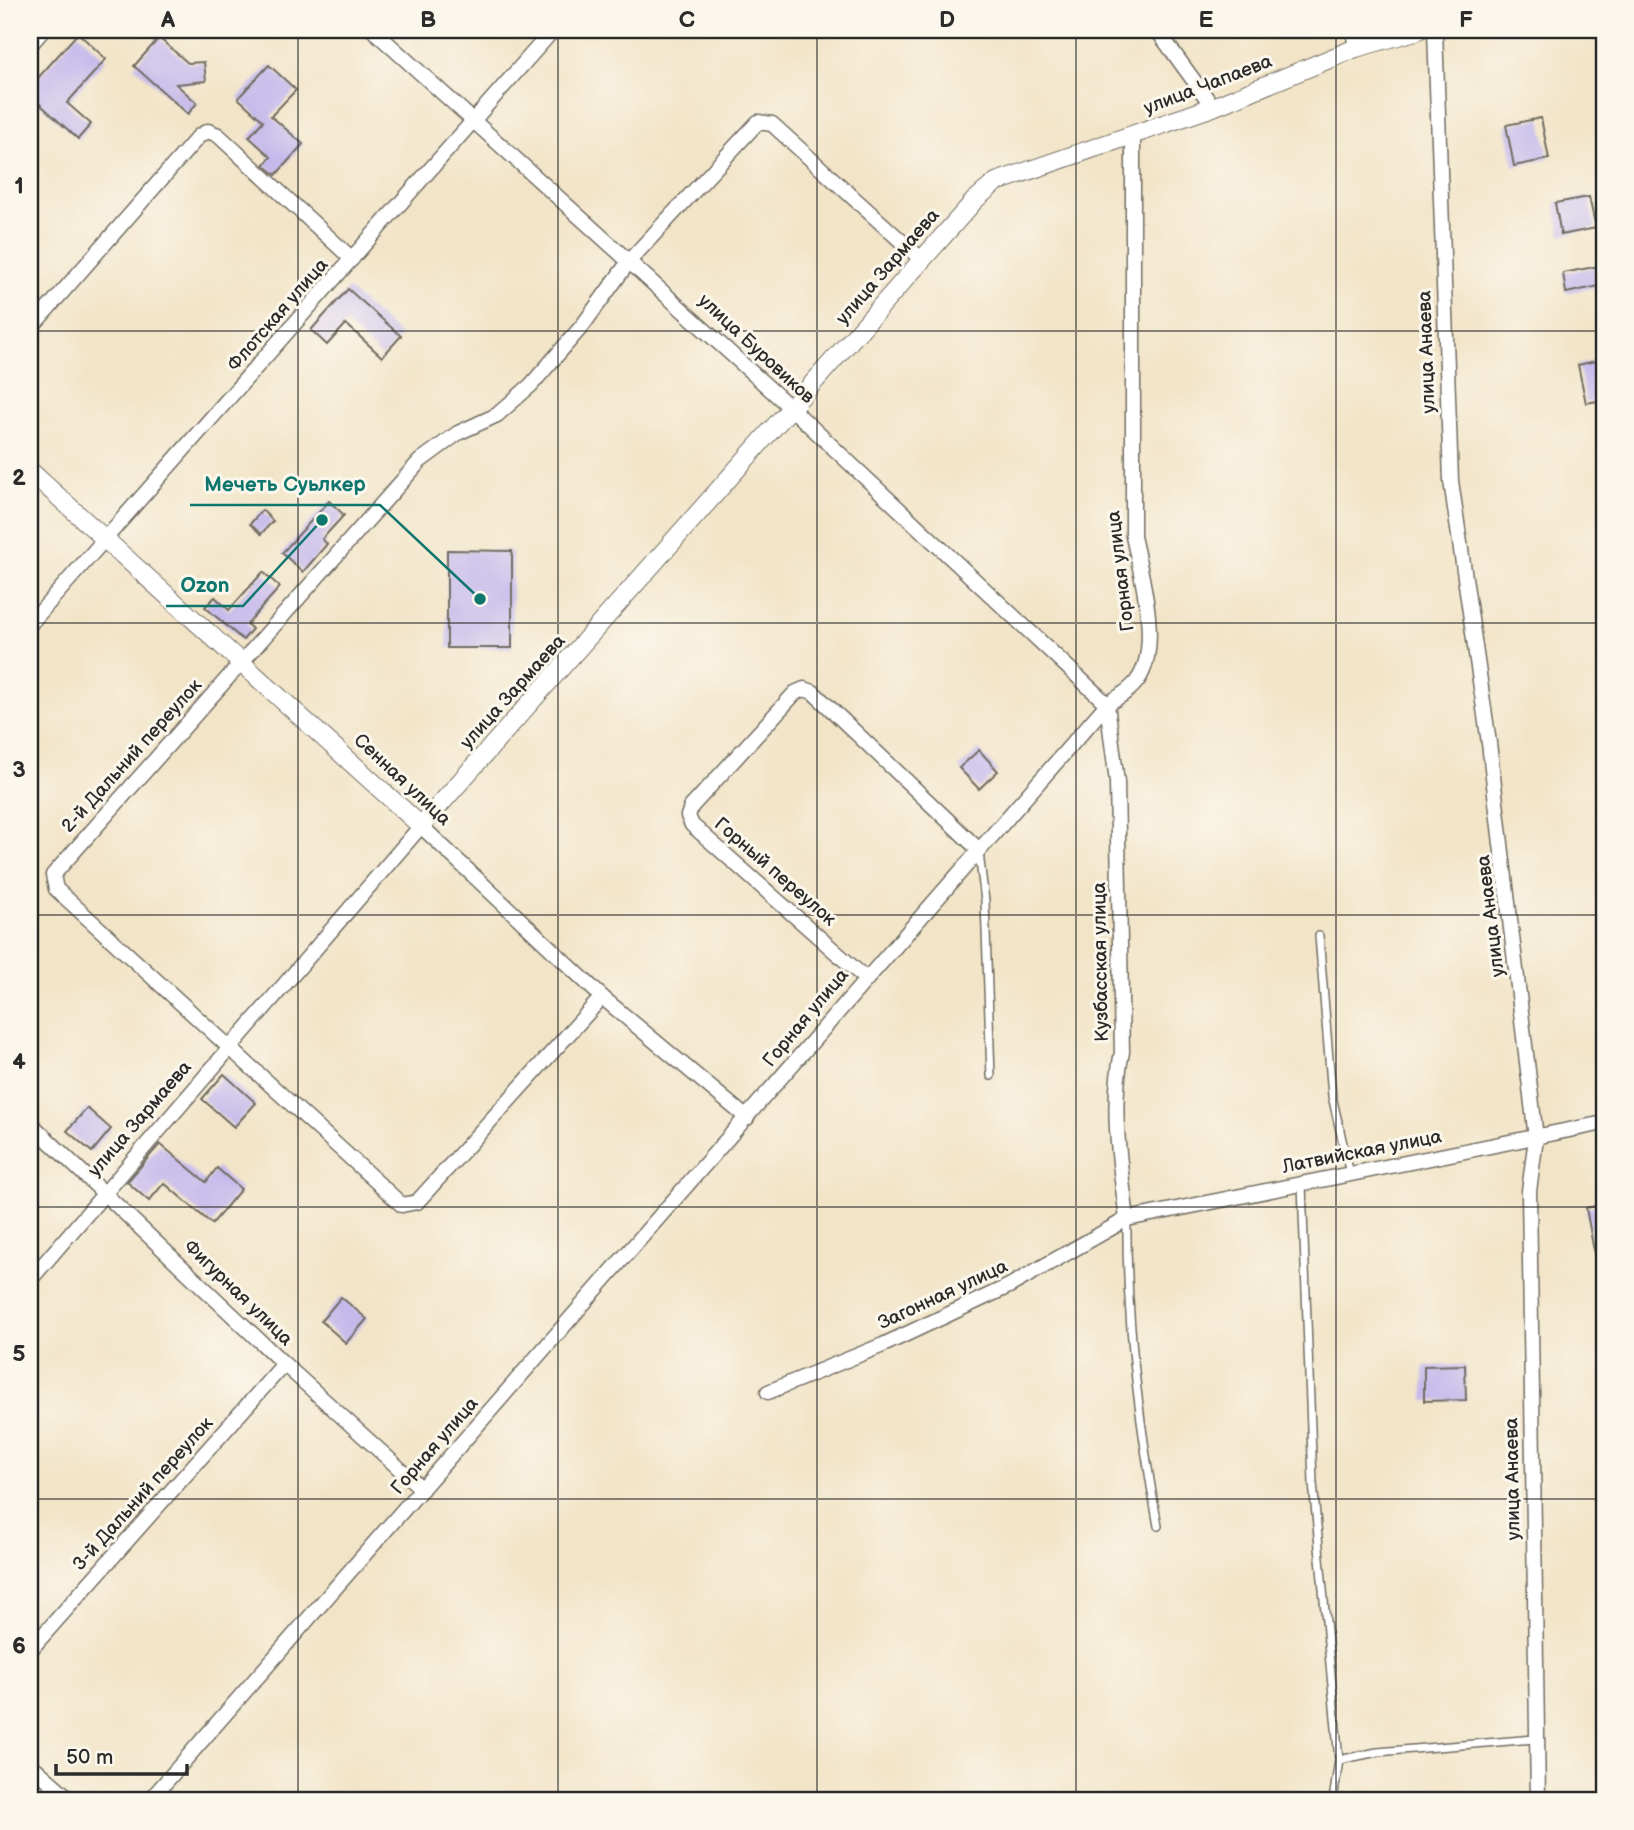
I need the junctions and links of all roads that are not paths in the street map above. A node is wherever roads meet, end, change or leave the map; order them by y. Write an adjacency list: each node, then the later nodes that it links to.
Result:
1 (43, 30): 8 (street)
2 (373, 30): 11 (street, улица Буровиков)
3 (553, 30): 11 (street, Флотская улица)
4 (1157, 30): 10 (street)
5 (1353, 30): 9 (street)
6 (1419, 30): 9 (street, улица Чапаева)
7 (1435, 30): 34 (street, улица Анаева)
8 (30, 45)
9 (1356, 48): 10 (street, улица Чапаева)
10 (1213, 107): 12 (street, улица Чапаева)
11 (474, 120): 14 (street, Флотская улица); 15 (street, улица Буровиков)
12 (1133, 136): 13 (street, улица Чапаева); 23 (street, Горная улица)
13 (1050, 162): 16 (street, улица Зармаева)
14 (352, 259): 17 (street); 20 (street, Флотская улица)
15 (630, 260): 16 (street, 2-й Дальний переулок); 18 (street, улица Буровиков); 22 (street, 2-й Дальний переулок)
16 (922, 260): 18 (street, улица Зармаева)
17 (30, 329)
18 (792, 409): 23 (street, улица Буровиков); 24 (street, улица Зармаева)
19 (30, 471): 20 (street, Сенная улица)
20 (107, 539): 21 (street, Флотская улица); 22 (street, Сенная улица)
21 (30, 624)
22 (241, 661): 24 (street, Сенная улица); 29 (street, 2-й Дальний переулок)
23 (1107, 704): 25 (street, Горная улица); 38 (street, Кузбасская улица)
24 (421, 826): 28 (street, Сенная улица); 29 (street, улица Зармаева)
25 (979, 850): 27 (street, Горная улица); 27 (street, Горный переулок); 30 (lane)
26 (1319, 936): 35 (lane)
27 (865, 978): 31 (street, Горная улица)
28 (602, 997): 29 (street, 2-й Дальний переулок); 31 (street, Сенная улица)
29 (230, 1048): 37 (street, улица Зармаева)
30 (991, 1076)
31 (747, 1118): 42 (street, Горная улица)
32 (30, 1123): 37 (street, Фигурная улица)
33 (1604, 1124): 34 (street, Латвийская улица)
34 (1536, 1138): 35 (street, Латвийская улица); 45 (street, улица Анаева)
35 (1350, 1174): 36 (street, Латвийская улица)
36 (1301, 1183): 38 (street, Латвийская улица); 46 (lane)
37 (104, 1191): 39 (street, улица Зармаева); 40 (street, Фигурная улица)
38 (1127, 1219): 41 (street, Загонная улица); 43 (lane)
39 (30, 1280)
40 (284, 1364): 42 (street, Фигурная улица); 44 (street, 3-й Дальний переулок)
41 (768, 1392)
42 (422, 1489): 49 (street, Горная улица)
43 (1158, 1526)
44 (30, 1650)
45 (1535, 1739): 46 (lane); 51 (street, улица Анаева)
46 (1339, 1760): 50 (lane)
47 (30, 1764): 48 (street)
48 (71, 1800)
49 (150, 1800)
50 (1333, 1800)
51 (1538, 1800)

